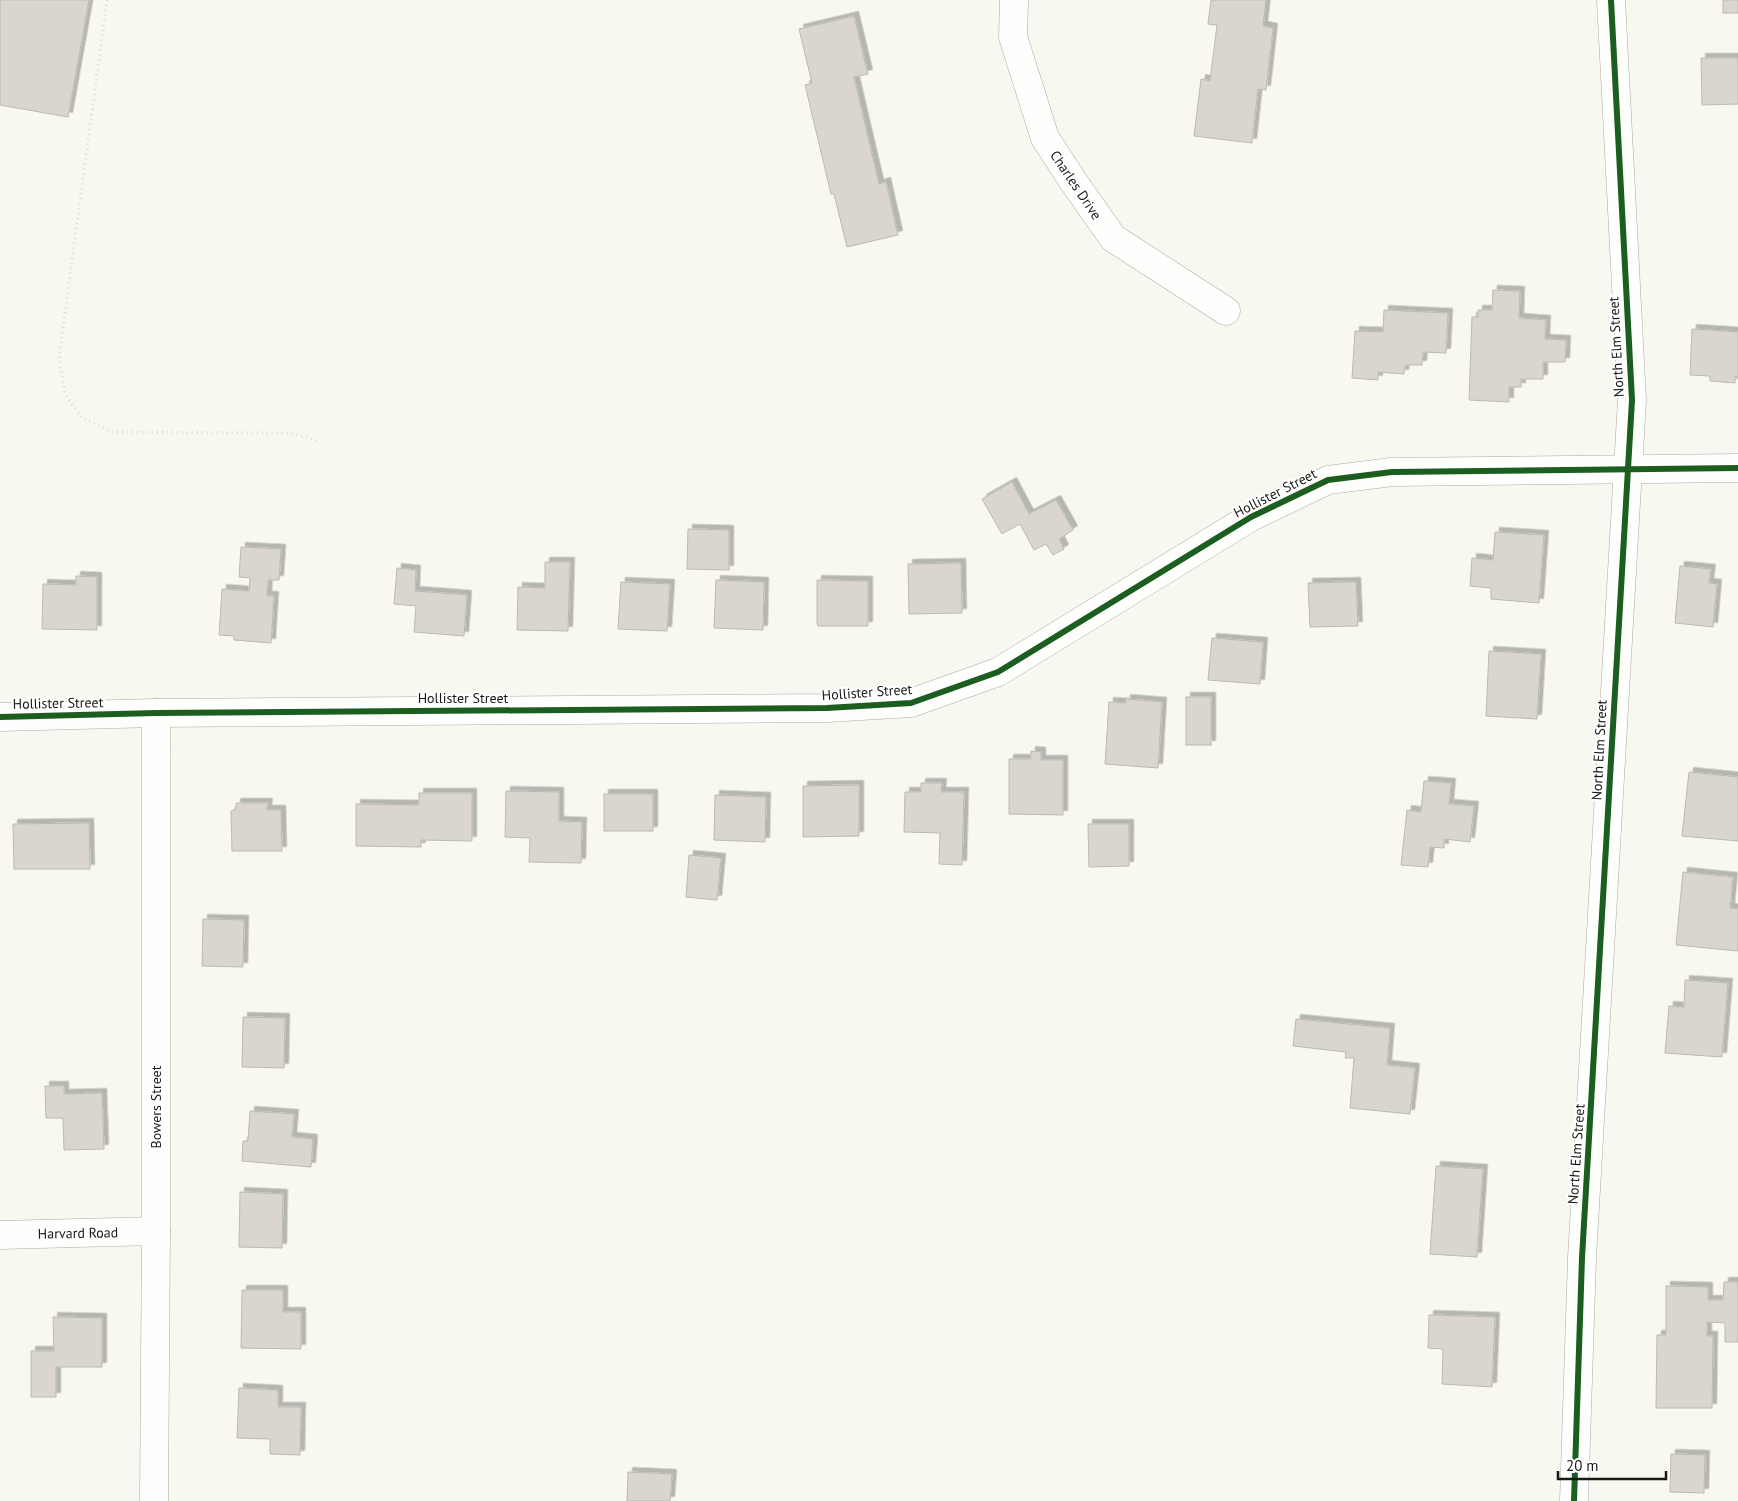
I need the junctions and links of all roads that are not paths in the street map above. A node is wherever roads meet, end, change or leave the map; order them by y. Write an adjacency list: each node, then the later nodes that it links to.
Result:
1 (1014, 0): 3 (street, Charles Drive)
2 (1611, 0): 5 (street, North Elm Street)
3 (1226, 311)
4 (1738, 468): 5 (street, Hollister Street)
5 (1628, 470): 6 (street, Hollister Street); 11 (street, North Elm Street)
6 (156, 713): 7 (street, Hollister Street); 8 (street, Bowers Street)
7 (0, 717)
8 (156, 1231): 9 (street, Harvard Road); 10 (street, Bowers Street)
9 (0, 1235)
10 (154, 1501)
11 (1574, 1501)

